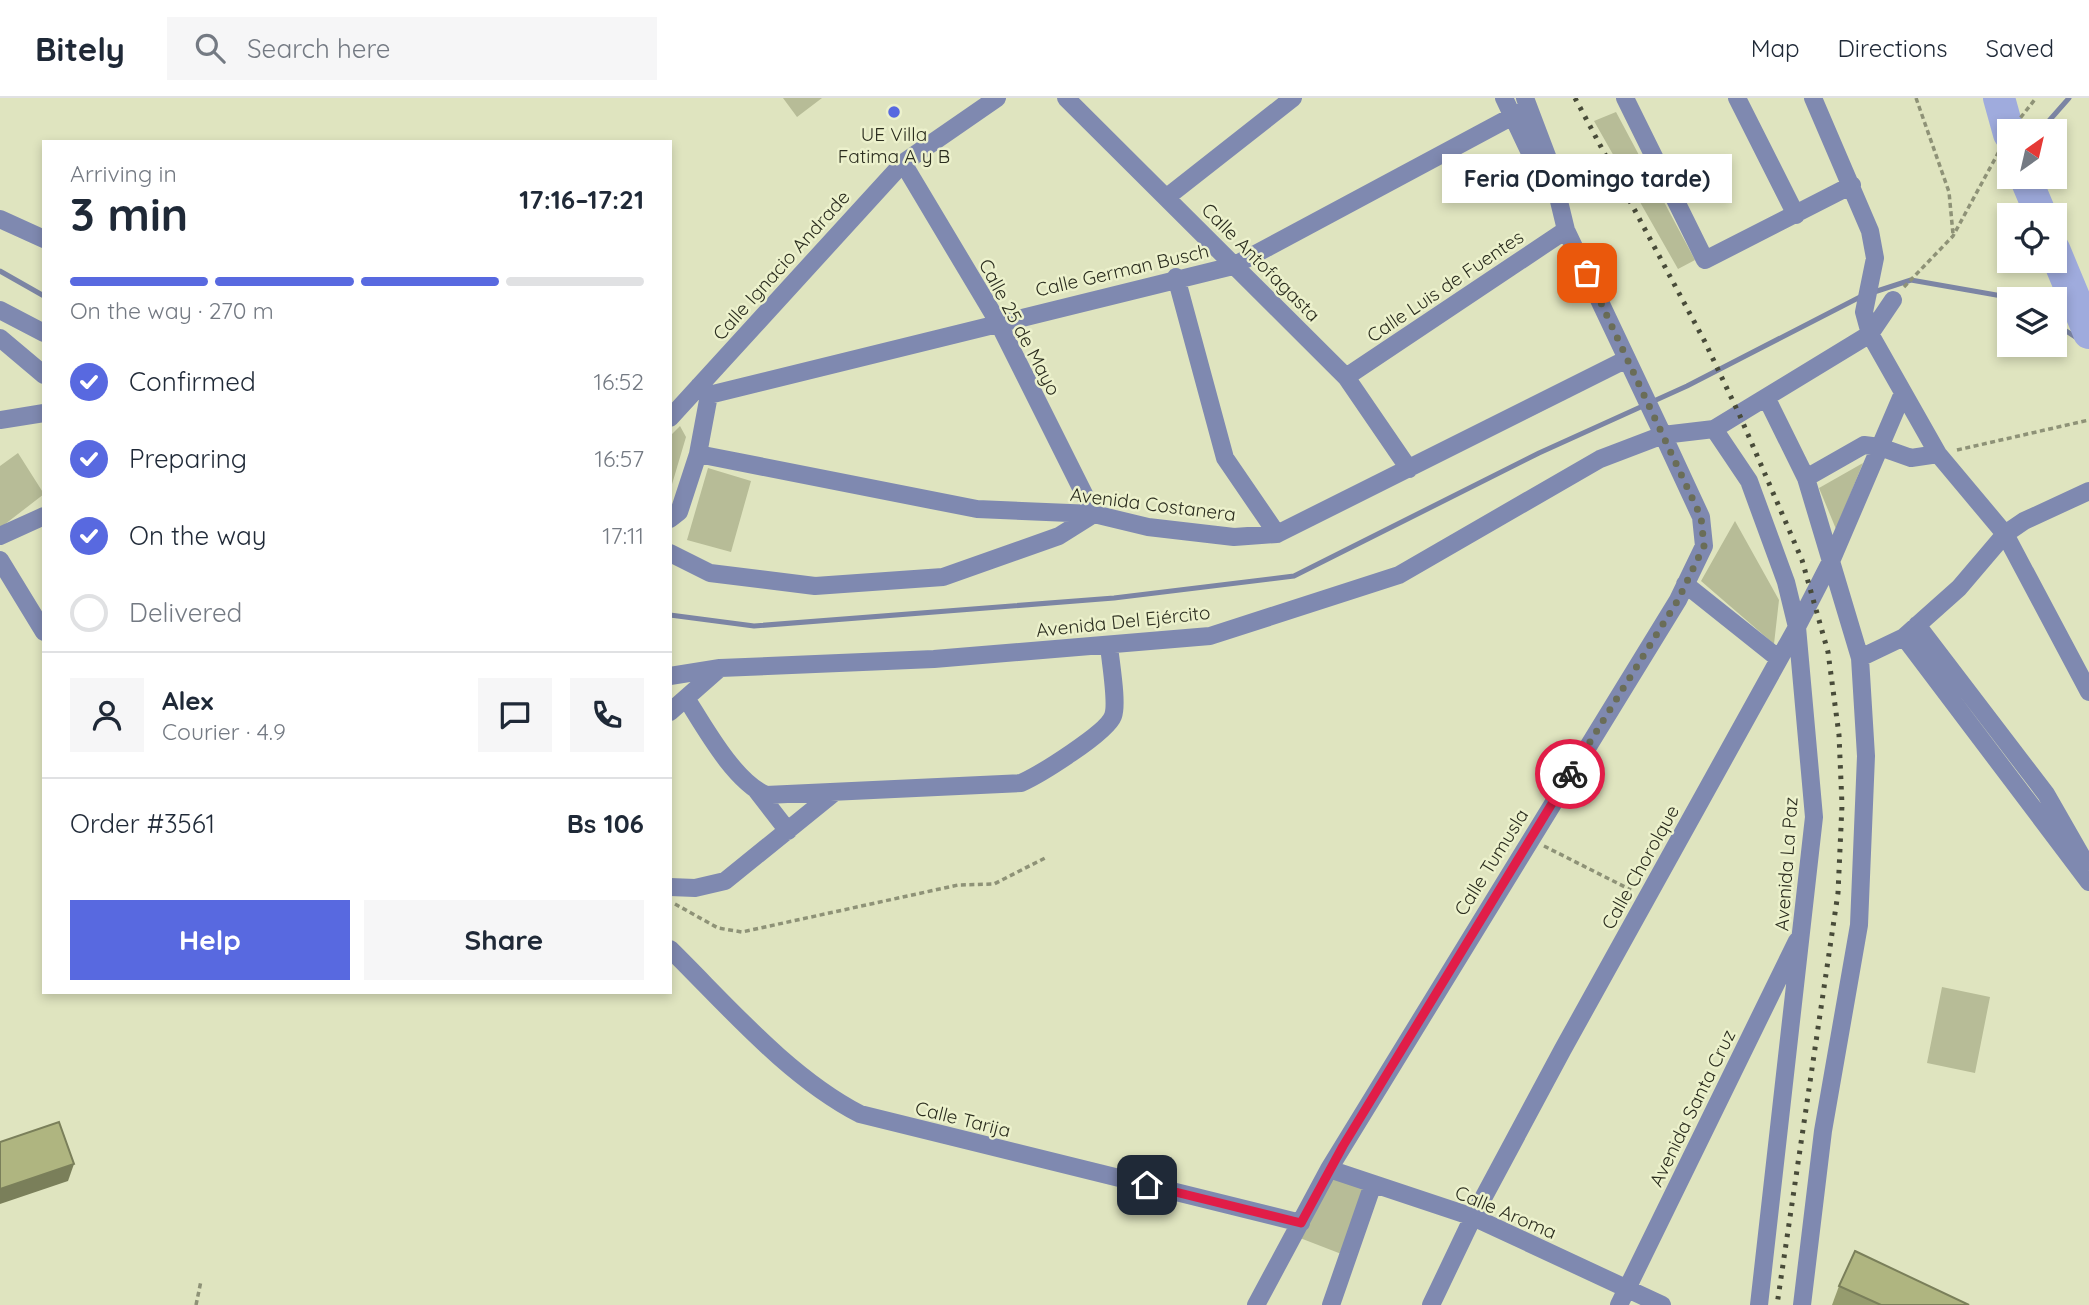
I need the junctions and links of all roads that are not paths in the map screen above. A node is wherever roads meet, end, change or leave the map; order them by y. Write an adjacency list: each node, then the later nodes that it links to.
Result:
1 (997, 98): 9 (street, Calle Ignacio Andrade)
2 (1066, 98): 11 (street, Calle Antofagasta)
3 (1293, 98): 11 (street)
4 (1504, 98): 8 (street)
5 (1625, 98): 12 (street)
6 (1737, 98): 12 (street)
7 (1813, 98): 10 (street)
8 (1522, 107): 14 (street); 16 (street, Calle German Busch)
9 (903, 163): 21 (street, Calle 25 de Mayo); 28 (street, Calle Ignacio Andrade)
10 (1852, 185): 12 (street); 23 (street)
11 (1167, 197): 16 (street, Calle Antofagasta)
12 (1796, 215)
13 (0, 219): 15 (street)
14 (1566, 230): 25 (street); 27 (street, Calle Luis de Fuentes)
15 (42, 238)
16 (1233, 266): 17 (street, Calle German Busch); 27 (street, Calle Antofagasta)
17 (1176, 277): 21 (street, Calle German Busch); 45 (street)
18 (1893, 300): 23 (street)
19 (0, 310): 20 (street)
20 (24, 321): 22 (street); 24 (street)
21 (998, 322): 28 (street, Calle German Busch); 42 (street, Calle 25 de Mayo)
22 (42, 332)
23 (1870, 334): 29 (street); 30 (street)
24 (0, 338): 26 (street)
25 (1627, 359): 35 (street); 39 (street, Avenida Costanera)
26 (42, 373)
27 (1346, 377): 39 (street, Calle Antofagasta)
28 (704, 390): 32 (street, Calle Ignacio Andrade); 37 (street)
29 (1903, 393): 36 (street, Calle Chorolque); 38 (street)
30 (1767, 399): 34 (street); 40 (street)
31 (42, 413): 33 (street)
32 (672, 416)
33 (0, 420)
34 (1714, 429): 35 (street); 52 (street, Avenida La Paz)
35 (1663, 435): 51 (street, Calle Tumusla); 55 (street, Avenida Del Ejército)
36 (1880, 447): 38 (street); 40 (street); 49 (street, Calle Chorolque)
37 (698, 454): 42 (street, Avenida Costanera); 44 (street)
38 (1938, 454): 46 (street)
39 (1409, 469): 45 (street, Avenida Costanera)
40 (1807, 478): 49 (street)
41 (2089, 491): 46 (street)
42 (1094, 514): 45 (street, Avenida Costanera); 48 (street)
43 (42, 517): 47 (street)
44 (672, 517)
45 (1277, 534)
46 (2005, 534): 54 (street); 60 (street)
47 (0, 536)
48 (672, 554)
49 (1832, 559): 52 (street, Calle Chorolque); 56 (street)
50 (0, 560): 53 (street)
51 (1685, 584): 57 (street); 71 (street, Calle Tumusla)
52 (1797, 627): 57 (street, Calle Chorolque); 69 (street, Avenida La Paz)
53 (42, 629)
54 (1910, 631): 56 (street); 66 (street); 67 (street)
55 (1109, 645): 58 (street, Avenida Del Ejército); 64 (street)
56 (1860, 658): 81 (street)
57 (1779, 659): 73 (street, Calle Chorolque)
58 (720, 668): 59 (street, Avenida Del Ejército); 61 (street)
59 (672, 676)
60 (2089, 692)
61 (686, 698): 62 (street); 63 (street)
62 (672, 710)
63 (757, 791): 64 (street); 65 (street)
64 (835, 792): 65 (street)
65 (788, 831): 68 (street)
66 (2089, 868)
67 (2089, 882)
68 (672, 887)
69 (1803, 929): 75 (street, Avenida Santa Cruz); 80 (street, Avenida La Paz)
70 (672, 951): 74 (street, Calle Tarija)
71 (1329, 1169): 72 (street, Calle Aroma); 74 (street, Calle Tumusla)
72 (1373, 1184): 73 (street, Calle Aroma); 77 (street)
73 (1473, 1217): 75 (street, Calle Aroma); 78 (street, Calle Chorolque)
74 (1301, 1223): 76 (street, Calle Tumusla)
75 (1623, 1297): 79 (street, Calle Aroma)
76 (1256, 1305)
77 (1331, 1305)
78 (1431, 1305)
79 (1662, 1305)
80 (1759, 1305)
81 (1802, 1305)

